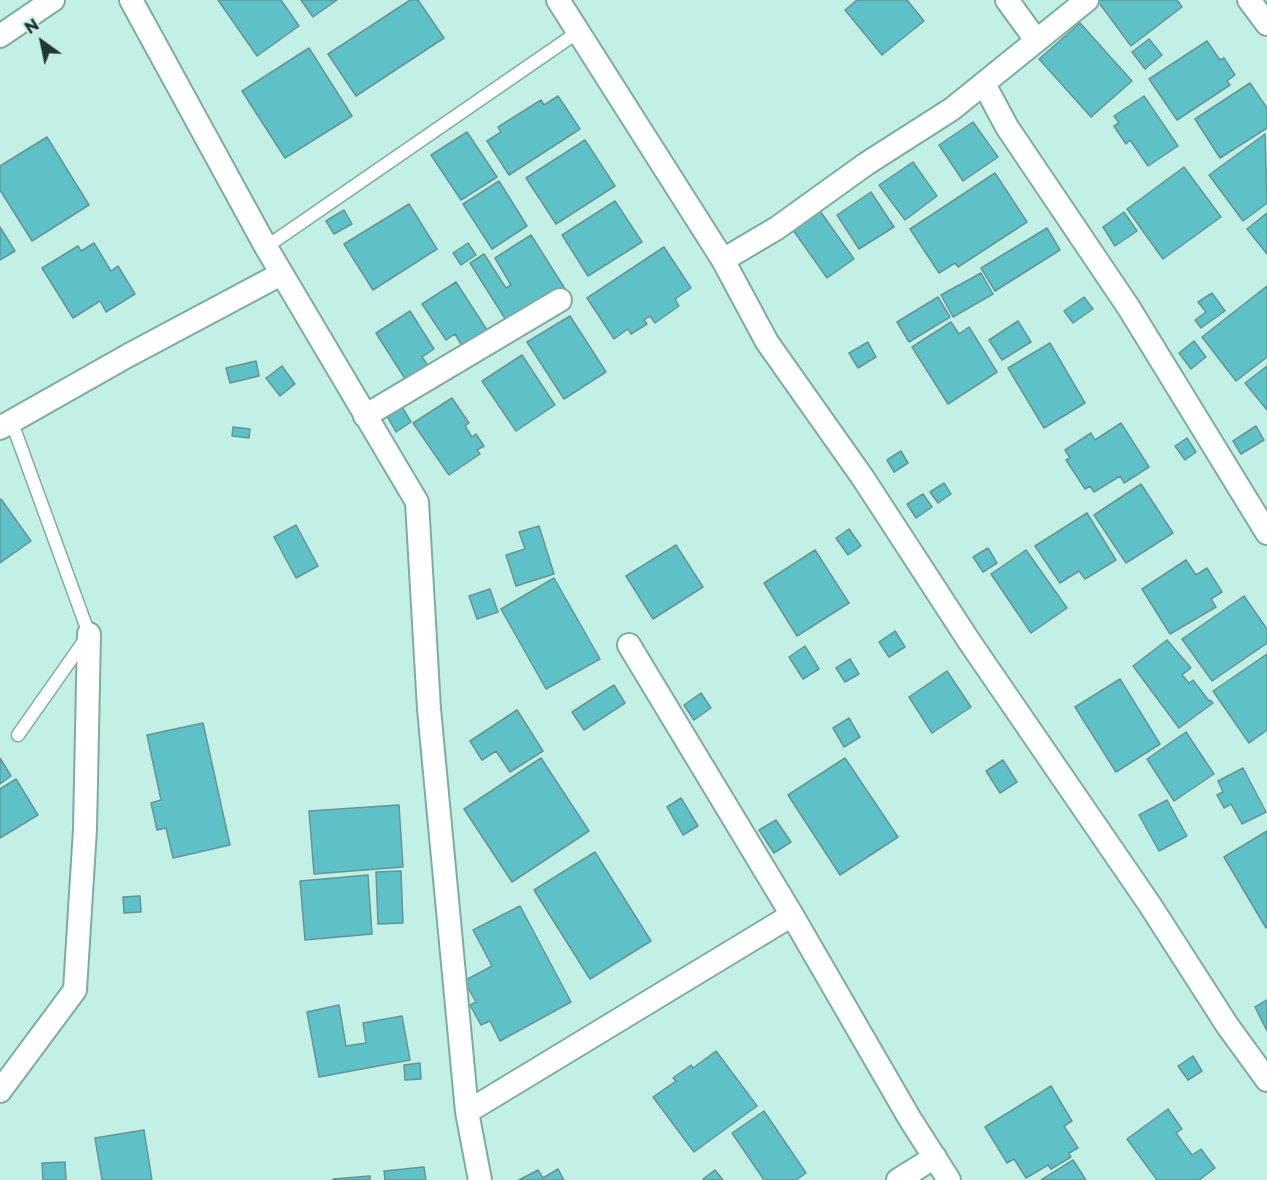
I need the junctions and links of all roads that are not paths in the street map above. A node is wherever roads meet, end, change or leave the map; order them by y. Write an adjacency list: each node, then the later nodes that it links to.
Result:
1 (53, 0): 9 (street)
2 (130, 0): 12 (street)
3 (558, 0): 8 (street)
4 (1007, 0): 10 (street)
5 (1087, 0): 10 (street)
6 (1249, 0): 7 (street)
7 (1267, 24)
8 (578, 32): 12 (lane); 13 (street)
9 (0, 36)
10 (1036, 40): 11 (street)
11 (984, 84): 13 (street); 18 (street)
12 (266, 248): 14 (street)
13 (723, 260): 23 (street)
14 (281, 274): 16 (street); 17 (street)
15 (560, 300): 16 (street)
16 (365, 416): 25 (street)
17 (6, 424): 19 (lane)
18 (1267, 533)
19 (89, 634): 21 (lane); 24 (street)
20 (629, 645): 22 (street)
21 (18, 735)
22 (792, 915): 25 (street); 26 (street)
23 (1267, 1080)
24 (0, 1090)
25 (467, 1112): 27 (street)
26 (935, 1157): 28 (street); 29 (street)
27 (480, 1180)
28 (898, 1180)
29 (949, 1180)

